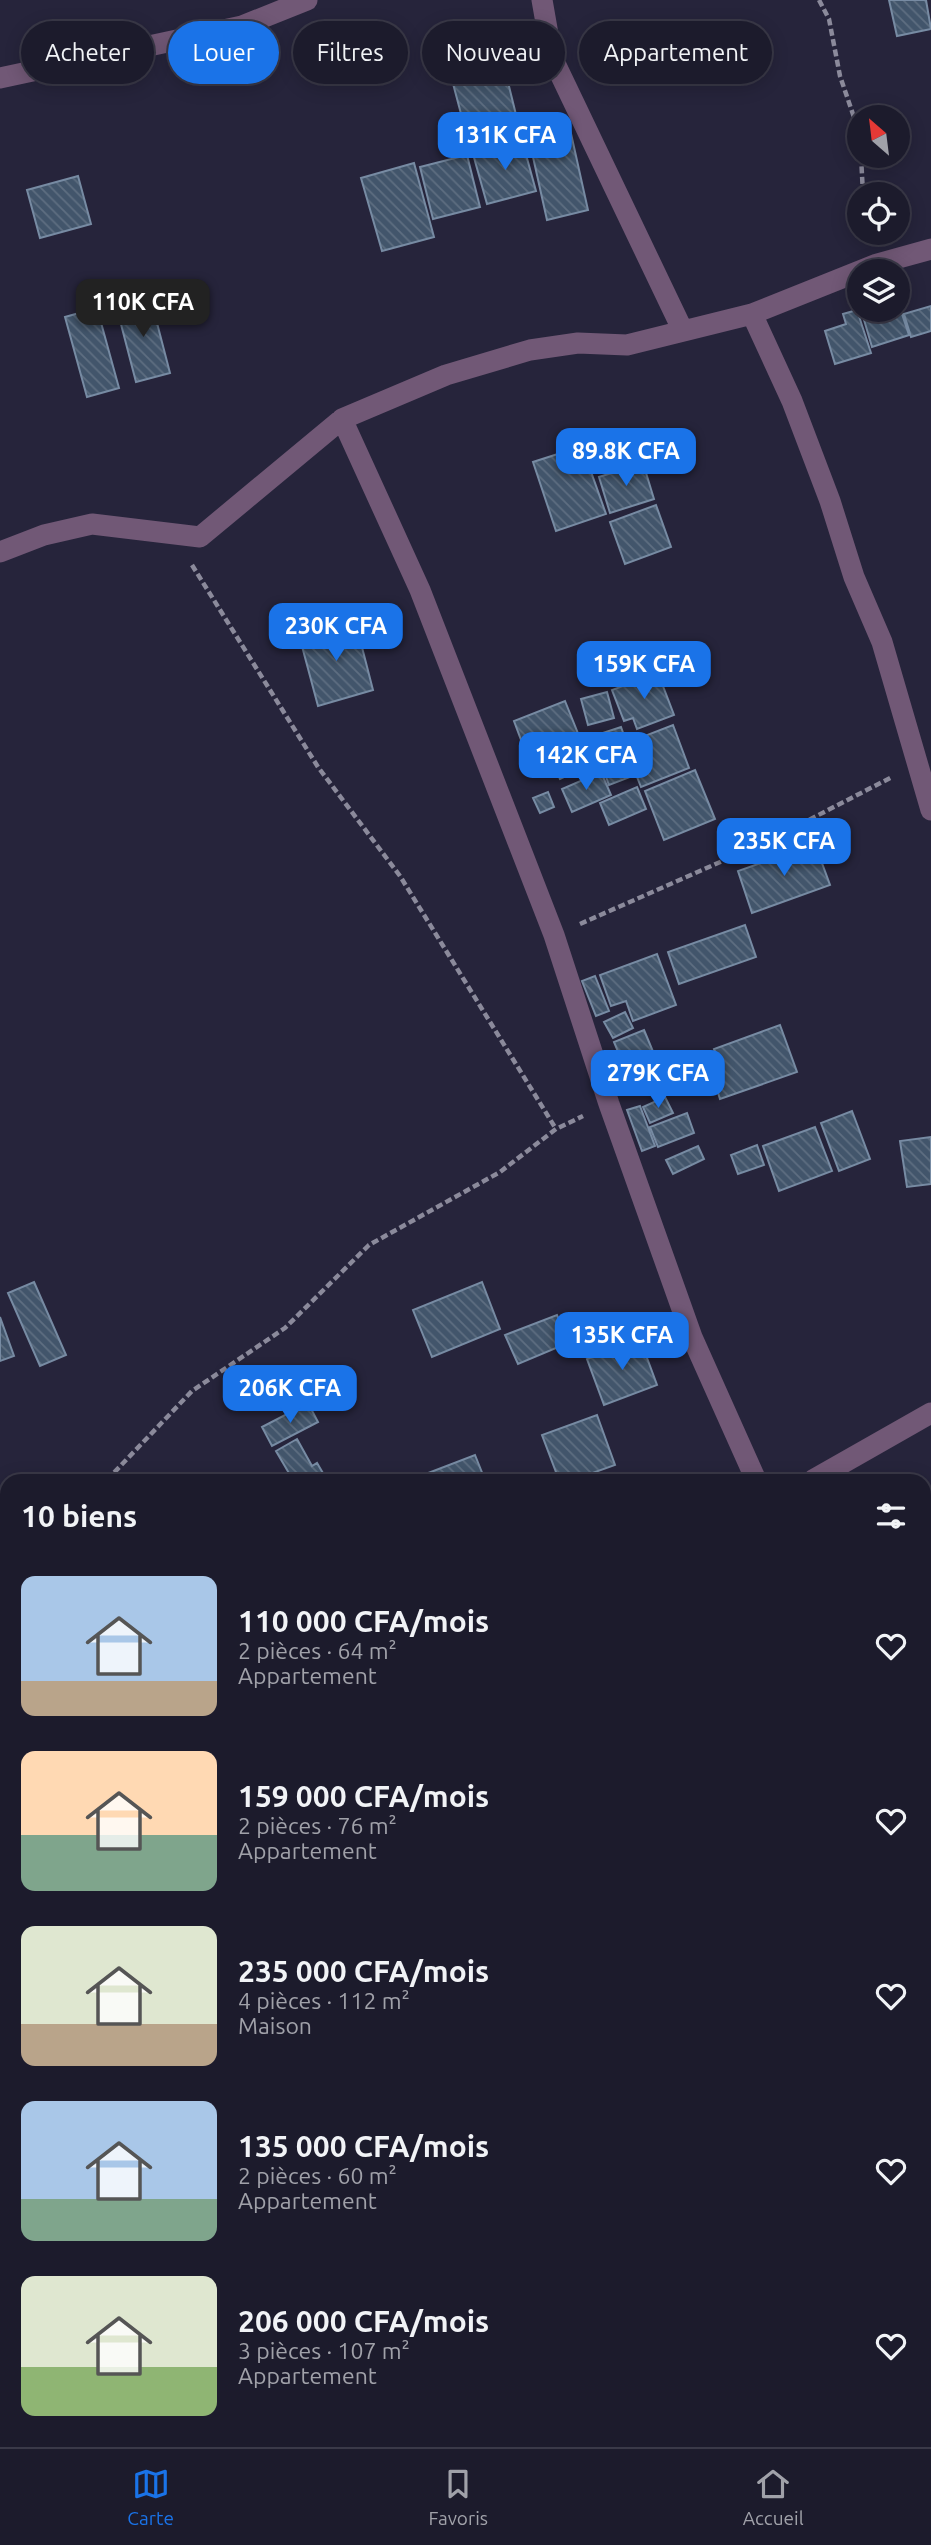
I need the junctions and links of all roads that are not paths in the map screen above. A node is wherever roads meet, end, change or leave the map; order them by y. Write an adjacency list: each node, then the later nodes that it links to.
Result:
1 (307, 0): 3 (street)
2 (542, 0): 6 (street)
3 (0, 78)
4 (931, 249): 5 (street)
5 (752, 314): 6 (street); 9 (street)
6 (683, 331): 7 (street)
7 (342, 419): 8 (street); 11 (street)
8 (0, 552)
9 (931, 810)
10 (931, 1413): 12 (street)
11 (753, 1474)
12 (824, 1474)

